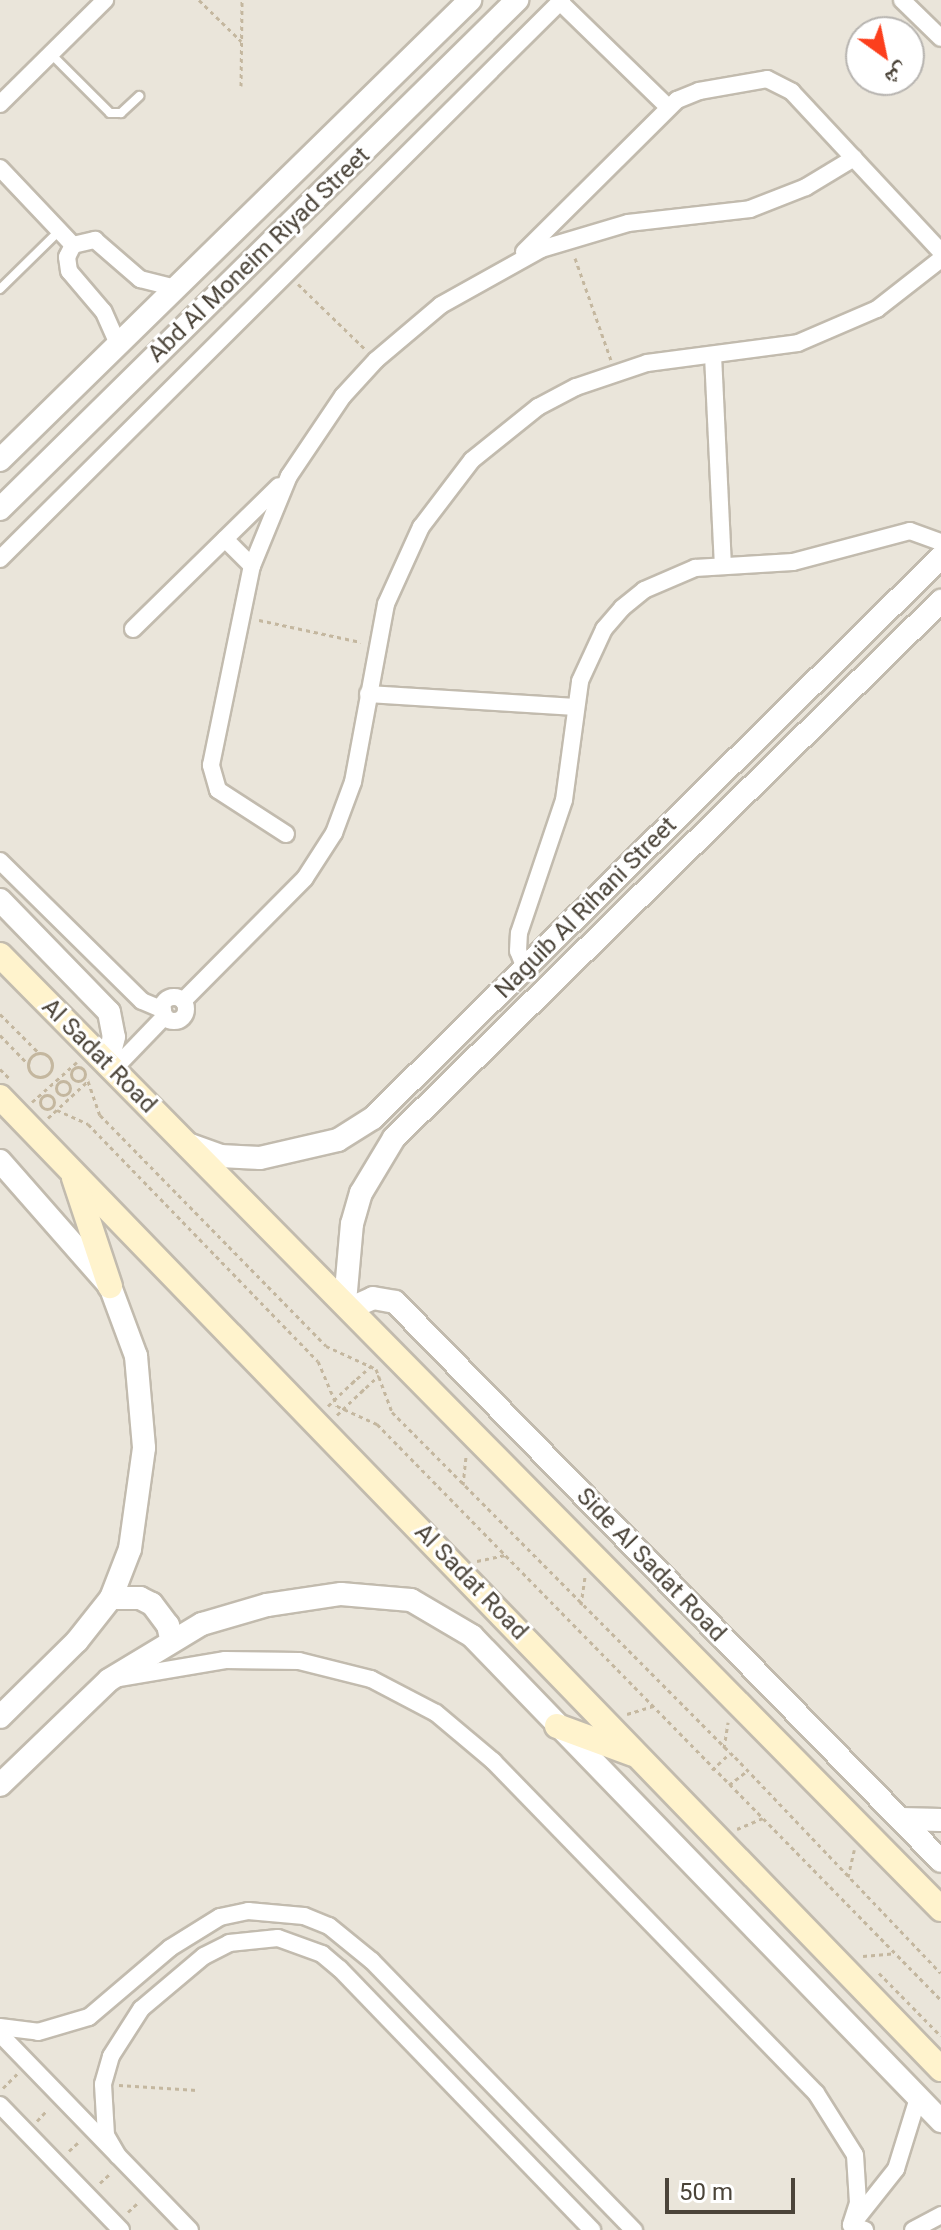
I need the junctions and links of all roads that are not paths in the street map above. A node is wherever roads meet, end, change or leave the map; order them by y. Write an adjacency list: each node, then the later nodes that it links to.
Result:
1 (105, 0): 7 (street)
2 (470, 0): 11 (street, Abd Al Moneim Riyad Street)
3 (517, 0): 12 (street, Abd Al Moneim Riyad Street)
4 (902, 0): 6 (street)
5 (561, 1): 10 (street); 32 (street)
6 (941, 38)
7 (51, 54): 8 (lane); 9 (street)
8 (139, 96)
9 (0, 104)
10 (668, 107): 13 (street); 15 (street)
11 (342, 124): 12 (street); 22 (street, Abd Al Moneim Riyad Street)
12 (367, 149): 28 (street, Abd Al Moneim Riyad Street)
13 (854, 158): 17 (street); 19 (street)
14 (0, 168): 16 (street)
15 (555, 221): 17 (street); 21 (street)
16 (60, 231): 18 (street); 23 (lane)
17 (568, 239): 21 (street)
18 (73, 245): 22 (street); 24 (street)
19 (941, 252)
20 (941, 259): 25 (street)
21 (514, 262): 27 (street)
22 (176, 288): 24 (street, Abd Al Moneim Riyad Street)
23 (0, 289)
24 (118, 344): 26 (street, Abd Al Moneim Riyad Street)
25 (713, 355): 33 (street); 39 (street)
26 (0, 460)
27 (289, 476): 29 (street); 34 (street)
28 (0, 509)
29 (225, 539): 34 (street); 38 (street)
30 (941, 542): 33 (street)
31 (941, 557): 36 (street, Naguib Al Rihani Street)
32 (0, 559)
33 (723, 564): 40 (street)
34 (252, 566): 41 (street)
35 (941, 601): 37 (street, Naguib Al Rihani Street)
36 (894, 604): 37 (street); 45 (street, Naguib Al Rihani Street)
37 (915, 626): 50 (street, Naguib Al Rihani Street)
38 (133, 629)
39 (368, 694): 40 (street); 46 (street)
40 (576, 707): 45 (street)
41 (286, 834)
42 (0, 861): 46 (street)
43 (0, 900): 47 (street)
44 (0, 955): 47 (main road, Al Sadat Road)
45 (525, 968): 49 (street, Naguib Al Rihani Street)
46 (164, 1013): 47 (street)
47 (105, 1070): 51 (main road, Al Sadat Road)
48 (0, 1097): 53 (main road, Al Sadat Road)
49 (373, 1118): 50 (street); 51 (street, Naguib Al Rihani Street)
50 (394, 1138): 55 (street, Naguib Al Rihani Street)
51 (185, 1143): 55 (main road, Al Sadat Road)
52 (0, 1161): 54 (street)
53 (72, 1172): 54 (main road); 61 (main road, Al Sadat Road)
54 (110, 1286): 56 (street)
55 (348, 1305): 63 (street, Side Al Sadat Road); 66 (main road, Al Sadat Road)
56 (111, 1598): 57 (street); 59 (street)
57 (171, 1638): 58 (street); 60 (street)
58 (109, 1680): 62 (street); 76 (street)
59 (5, 1710)
60 (557, 1726): 61 (main road); 70 (street)
61 (639, 1756): 69 (main road, Al Sadat Road)
62 (0, 1785)
63 (901, 1819): 64 (street); 65 (street, Side Al Sadat Road)
64 (941, 1820)
65 (941, 1861)
66 (941, 1909)
67 (0, 2027): 79 (street)
68 (0, 2034): 73 (street)
69 (941, 2069)
70 (918, 2098): 72 (street); 76 (street)
71 (0, 2105): 75 (street)
72 (941, 2121)
73 (121, 2158): 77 (street); 78 (street)
74 (941, 2215): 80 (street)
75 (118, 2227)
76 (854, 2228)
77 (190, 2230)
78 (592, 2230)
79 (634, 2230)
80 (913, 2230)

